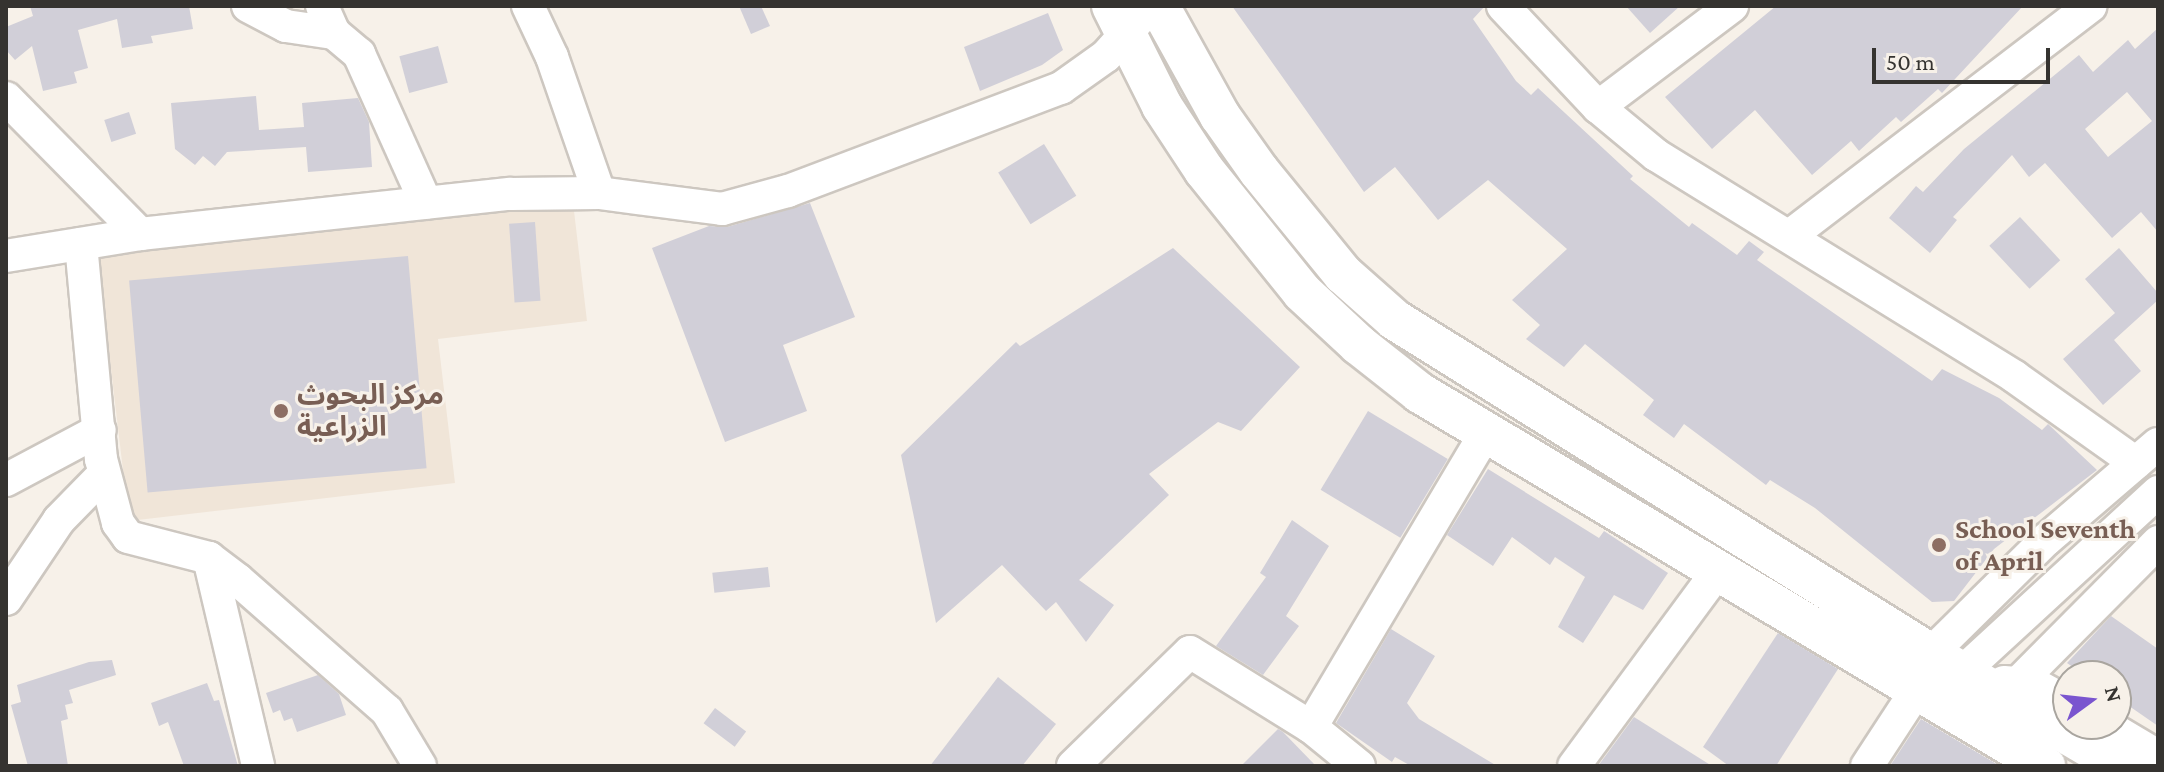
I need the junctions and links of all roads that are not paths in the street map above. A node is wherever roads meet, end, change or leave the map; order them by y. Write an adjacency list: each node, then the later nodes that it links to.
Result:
1 (248, 6): 8 (street)
2 (528, 6): 12 (street)
3 (1149, 6): 9 (street)
4 (1159, 6): 28 (main road)
5 (1503, 6): 11 (street)
6 (1732, 6): 11 (street)
7 (2090, 6): 15 (street)
8 (328, 20): 13 (street)
9 (1119, 22): 12 (street); 19 (main road)
10 (6, 98): 14 (street)
11 (1598, 107): 15 (street)
12 (599, 193): 13 (street)
13 (426, 203): 14 (street)
14 (140, 234): 16 (street)
15 (1791, 235): 20 (street)
16 (81, 244): 17 (street); 18 (street)
17 (6, 256)
18 (100, 430): 21 (street); 22 (street)
19 (1486, 432): 26 (main road); 31 (street)
20 (2147, 454): 28 (street)
21 (104, 474): 25 (street); 27 (street)
22 (6, 480)
23 (2158, 492): 28 (street)
24 (2158, 542): 28 (street)
25 (209, 558): 34 (street); 35 (street)
26 (1717, 572): 29 (main road); 38 (street)
27 (6, 599)
28 (1975, 673): 29 (street); 29 (street); 30 (street); 41 (main road)
29 (1927, 697): 39 (street); 40 (main road)
30 (2052, 698)
31 (1311, 727): 36 (street); 37 (street)
32 (2131, 740): 33 (street)
33 (2158, 756)
34 (258, 766)
35 (420, 766)
36 (1073, 766)
37 (1359, 766)
38 (1574, 766)
39 (1867, 766)
40 (2045, 766)
41 (2122, 766)

